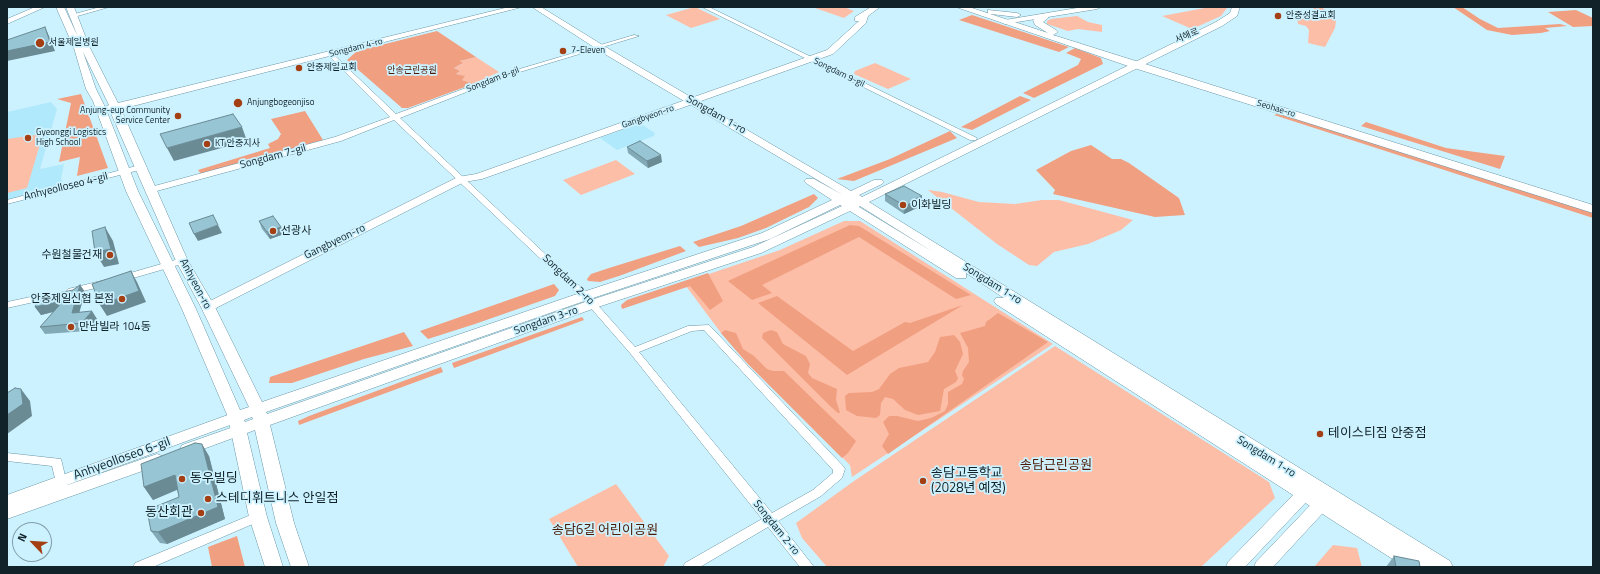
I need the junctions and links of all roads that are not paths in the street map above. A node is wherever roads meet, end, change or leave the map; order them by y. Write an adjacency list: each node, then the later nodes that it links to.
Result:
1 (41, 7): 20 (street)
2 (60, 7): 30 (main road, Anhyeon-ro)
3 (106, 7): 16 (street)
4 (508, 7): 25 (main road, Songdam 4-ro)
5 (518, 7): 24 (main road, Songdam 4-ro)
6 (527, 7): 23 (main road, Songdam 1-ro)
7 (536, 7): 23 (main road, Songdam 1-ro)
8 (706, 7): 26 (street, Songdam 9-gil)
9 (876, 7): 26 (street, Gangbyeon-ro)
10 (960, 7): 19 (main road, Seohae-ro)
11 (976, 7): 17 (main road, Seohae-ro)
12 (1084, 7): 18 (main road)
13 (1097, 7): 18 (main road)
14 (1233, 7): 27 (main road, 서해로)
15 (1236, 7): 27 (main road)
16 (72, 11): 29 (main road, Anhyeon-ro)
17 (991, 12): 18 (main road); 19 (main road, Seohae-ro)
18 (1041, 15): 19 (main road); 21 (main road)
19 (1008, 20): 21 (main road, Seohae-ro); 27 (main road, Seohae-ro)
20 (7, 22)
21 (1057, 34): 27 (main road, Seohae-ro)
22 (636, 36): 23 (street)
23 (597, 48): 28 (main road, Songdam 1-ro); 31 (street, Songdam 8-gil)
24 (331, 55): 25 (street); 29 (main road, Songdam 4-ro); 31 (street, Songdam 2-ro)
25 (316, 56): 29 (main road, Songdam 4-ro)
26 (808, 57): 28 (street, Gangbyeon-ro); 32 (street, Songdam 9-gil)
27 (1134, 61): 32 (main road); 37 (main road); 39 (main road, Seohae-ro); 40 (main road, Seohae-ro)
28 (685, 101): 35 (street, Gangbyeon-ro); 37 (main road, Songdam 1-ro)
29 (114, 106): 30 (main road, Songdam 4-ro); 33 (main road, Anhyeon-ro)
30 (100, 109): 34 (main road, Anhyeon-ro)
31 (395, 116): 35 (street, Songdam 2-ro); 36 (street, Songdam 7-gil)
32 (973, 138): 37 (main road)
33 (140, 167): 34 (street, Anhyeolloseo 4-gil); 36 (main road, Anhyeon-ro)
34 (124, 172): 38 (street, Anhyeolloseo 4-gil); 42 (main road, Anhyeon-ro)
35 (462, 179): 43 (street, Songdam 2-ro); 45 (street, Gangbyeon-ro)
36 (150, 190): 41 (main road, Anhyeon-ro)
37 (851, 200): 43 (main road, Songdam 3-ro); 51 (main road, Songdam 1-ro)
38 (7, 202)
39 (1593, 203)
40 (1593, 209)
41 (182, 260): 42 (street); 45 (main road, Anhyeon-ro)
42 (167, 266): 44 (street); 48 (main road, Anhyeon-ro)
43 (589, 300): 46 (street, Songdam 2-ro); 47 (main road, Songdam 3-ro)
44 (7, 305)
45 (208, 306): 47 (main road, Anhyeon-ro)
46 (633, 351): 56 (street, Songdam 2-ro); 56 (street)
47 (259, 415): 48 (main road, Songdam 3-ro); 59 (main road, Anhyeon-ro)
48 (237, 424): 50 (street); 55 (main road, Anhyeon-ro)
49 (7, 456): 50 (street)
50 (62, 487): 53 (street, Anhyeolloseo 6-gil); 54 (street)
51 (1307, 489): 52 (main road, Songdam 1-ro); 62 (street)
52 (1325, 500): 63 (street); 64 (main road, Songdam 1-ro); 65 (main road, Songdam 1-ro)
53 (7, 501)
54 (7, 513)
55 (258, 518): 57 (street); 58 (main road, Anhyeon-ro)
56 (770, 521): 60 (street); 61 (street, Songdam 2-ro)
57 (139, 567)
58 (274, 567)
59 (300, 567)
60 (689, 567)
61 (808, 567)
62 (1234, 567)
63 (1262, 567)
64 (1420, 567)
65 (1444, 567)

